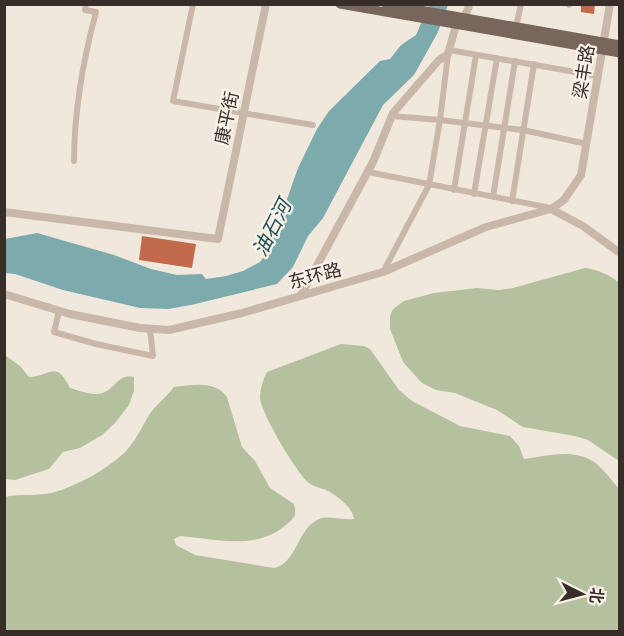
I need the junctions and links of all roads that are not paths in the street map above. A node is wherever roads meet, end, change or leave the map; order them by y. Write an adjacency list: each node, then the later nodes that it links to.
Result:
1 (86, 4): 31 (street)
2 (193, 4): 22 (street)
3 (266, 4): 22 (street, 康平街)
4 (340, 4): 9 (main road)
5 (386, 4): 9 (main road)
6 (470, 4): 10 (street)
7 (521, 4): 12 (street)
8 (610, 4): 14 (street, 梁丰路)
9 (405, 13): 10 (main road)
10 (460, 22): 11 (main road); 15 (street)
11 (476, 24): 12 (main road); 14 (main road)
12 (516, 27): 14 (main road)
13 (620, 45): 14 (main road)
14 (603, 47): 16 (main road); 21 (street, 梁丰路)
15 (448, 52): 17 (street); 23 (street); 24 (street)
16 (620, 53)
17 (476, 55): 18 (street); 25 (street)
18 (496, 58): 19 (street); 27 (street)
19 (514, 61): 20 (street); 28 (street)
20 (534, 64): 21 (street); 29 (street)
21 (598, 76): 30 (street, 梁丰路)
22 (244, 112): 26 (street); 39 (street, 康平街)
23 (392, 116): 24 (street); 32 (street)
24 (440, 120): 25 (street); 33 (street)
25 (465, 123): 27 (street); 34 (street)
26 (313, 125)
27 (486, 125): 28 (street); 35 (street)
28 (504, 127): 29 (street); 36 (street)
29 (523, 129): 30 (street); 37 (street)
30 (587, 144): 38 (street, 东环路)
31 (74, 161)
32 (368, 172): 33 (street); 43 (street)
33 (429, 185): 34 (street); 41 (street)
34 (454, 190): 35 (street)
35 (474, 194): 36 (street)
36 (493, 197): 37 (street)
37 (512, 201): 38 (street)
38 (551, 208): 40 (street); 41 (street, 东环路)
39 (4, 212)
40 (620, 253)
41 (383, 272): 43 (street, 东环路)
42 (4, 294): 44 (street, 东环路)
43 (301, 295): 45 (street, 东环路)
44 (59, 311): 45 (street, 东环路); 45 (street)
45 (150, 329)

